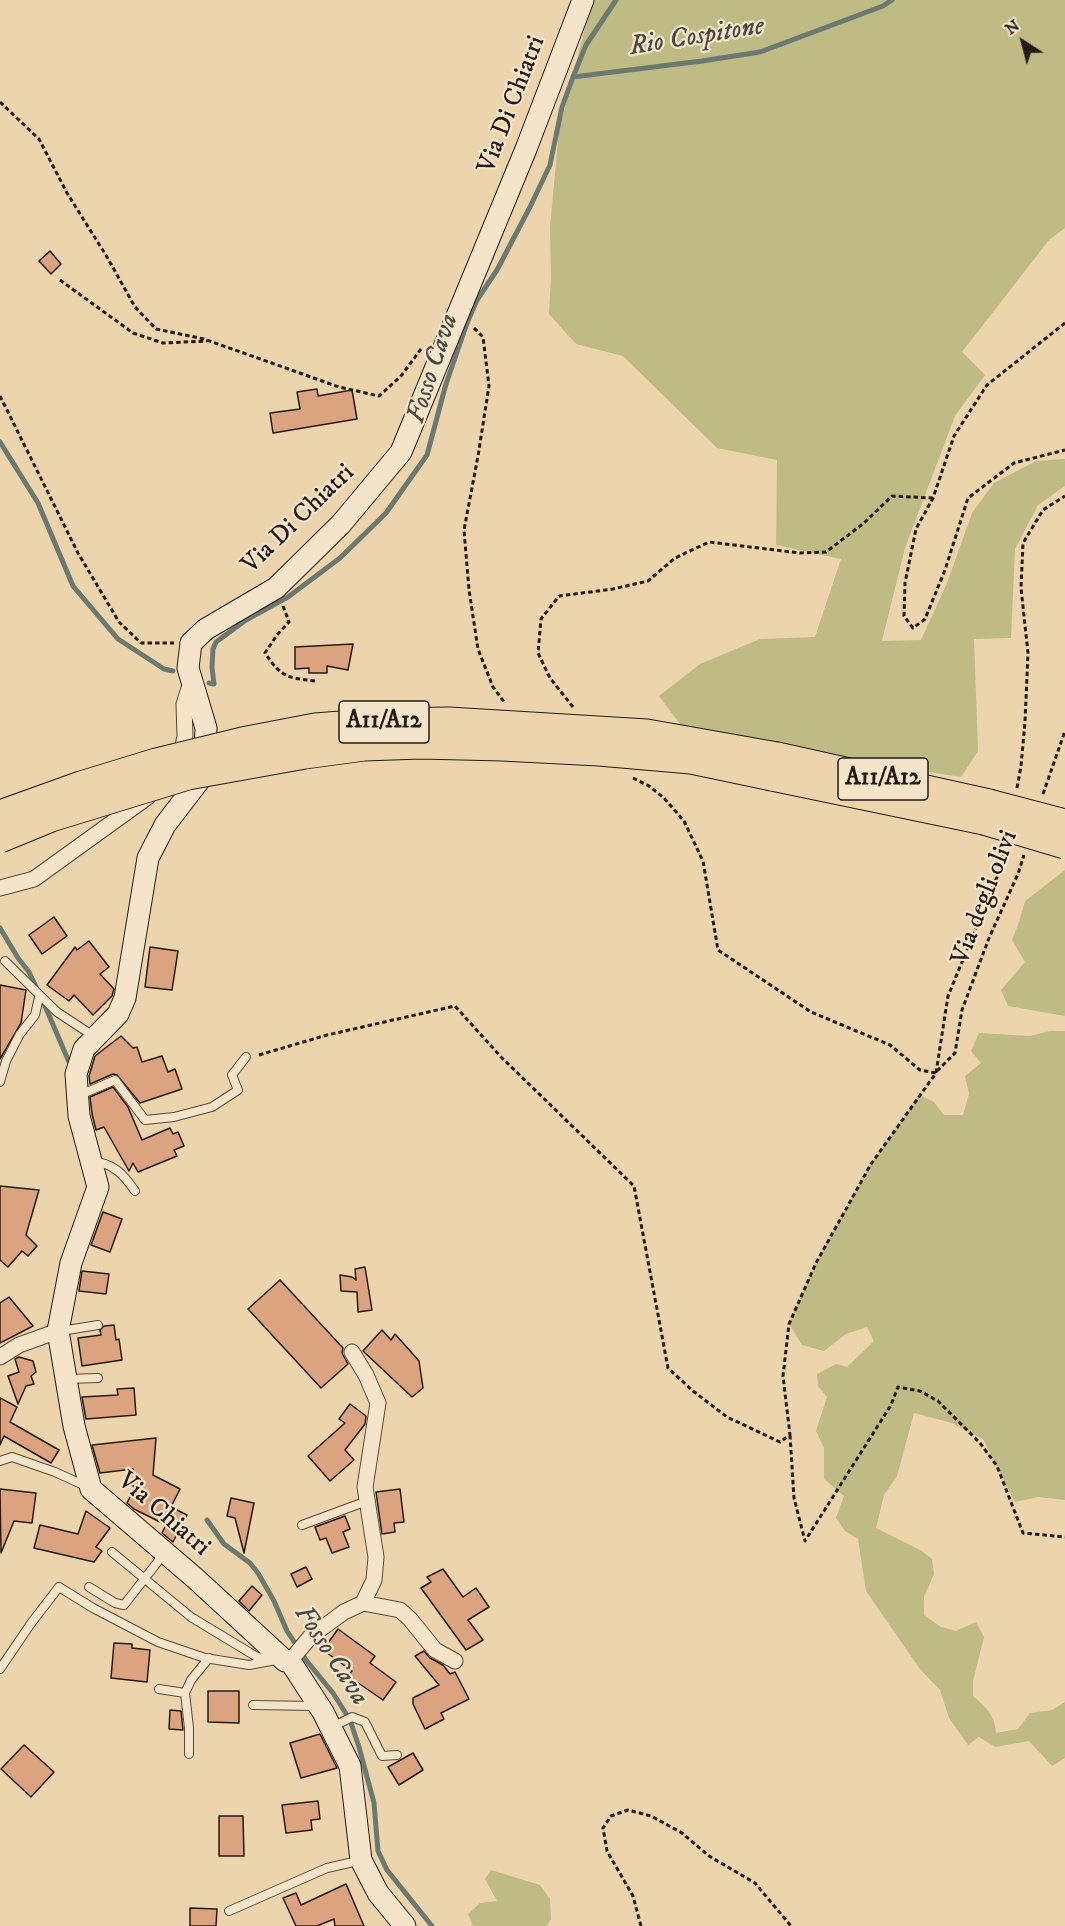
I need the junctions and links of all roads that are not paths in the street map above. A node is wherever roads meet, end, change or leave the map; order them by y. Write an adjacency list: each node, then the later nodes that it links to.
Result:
1 (583, 0): 2 (street, Via Di Chiatri)
2 (192, 679): 9 (street); 12 (street)
3 (774, 766): 4 (highway, A11/A12); 5 (highway, A11/A12, bridge); 7 (highway, A11/A12, bridge)
4 (986, 812): 6 (highway, A11/A12, bridge); 8 (highway, A11/A12, bridge)
5 (0, 814)
6 (1065, 824)
7 (0, 839)
8 (1065, 845)
9 (0, 888)
10 (5, 961): 11 (lane)
11 (40, 997): 12 (lane); 14 (lane)
12 (89, 1043): 15 (street, Via Chiatri)
13 (246, 1057): 15 (lane)
14 (0, 1082)
15 (76, 1097): 16 (street, Via Chiatri)
16 (91, 1162): 17 (lane); 19 (street, Via Chiatri)
17 (135, 1191)
18 (98, 1324): 19 (lane)
19 (58, 1331): 21 (street); 23 (street, Via Chiatri)
20 (352, 1352): 26 (street)
21 (0, 1357)
22 (98, 1378): 23 (lane)
23 (66, 1379): 25 (street, Via Chiatri)
24 (0, 1461): 25 (lane)
25 (91, 1489): 29 (street, Via Chiatri)
26 (367, 1501): 27 (lane); 32 (street)
27 (302, 1525)
28 (112, 1552): 30 (lane)
29 (165, 1553): 30 (lane); 34 (street, Via Chiatri)
30 (145, 1578): 31 (lane); 34 (lane)
31 (89, 1587)
32 (363, 1603): 34 (street); 35 (street)
33 (209, 1658): 34 (lane); 36 (lane); 38 (lane)
34 (286, 1660): 40 (street, Via Chiatri)
35 (455, 1661)
36 (0, 1669)
37 (159, 1689): 38 (lane)
38 (185, 1692): 42 (lane)
39 (253, 1705): 40 (lane)
40 (319, 1706): 41 (street, Via Chiatri)
41 (336, 1725): 43 (lane); 44 (street, Via Chiatri)
42 (189, 1754)
43 (397, 1755)
44 (361, 1860): 45 (lane); 46 (street, Via Chiatri)
45 (228, 1911)
46 (405, 1926)

